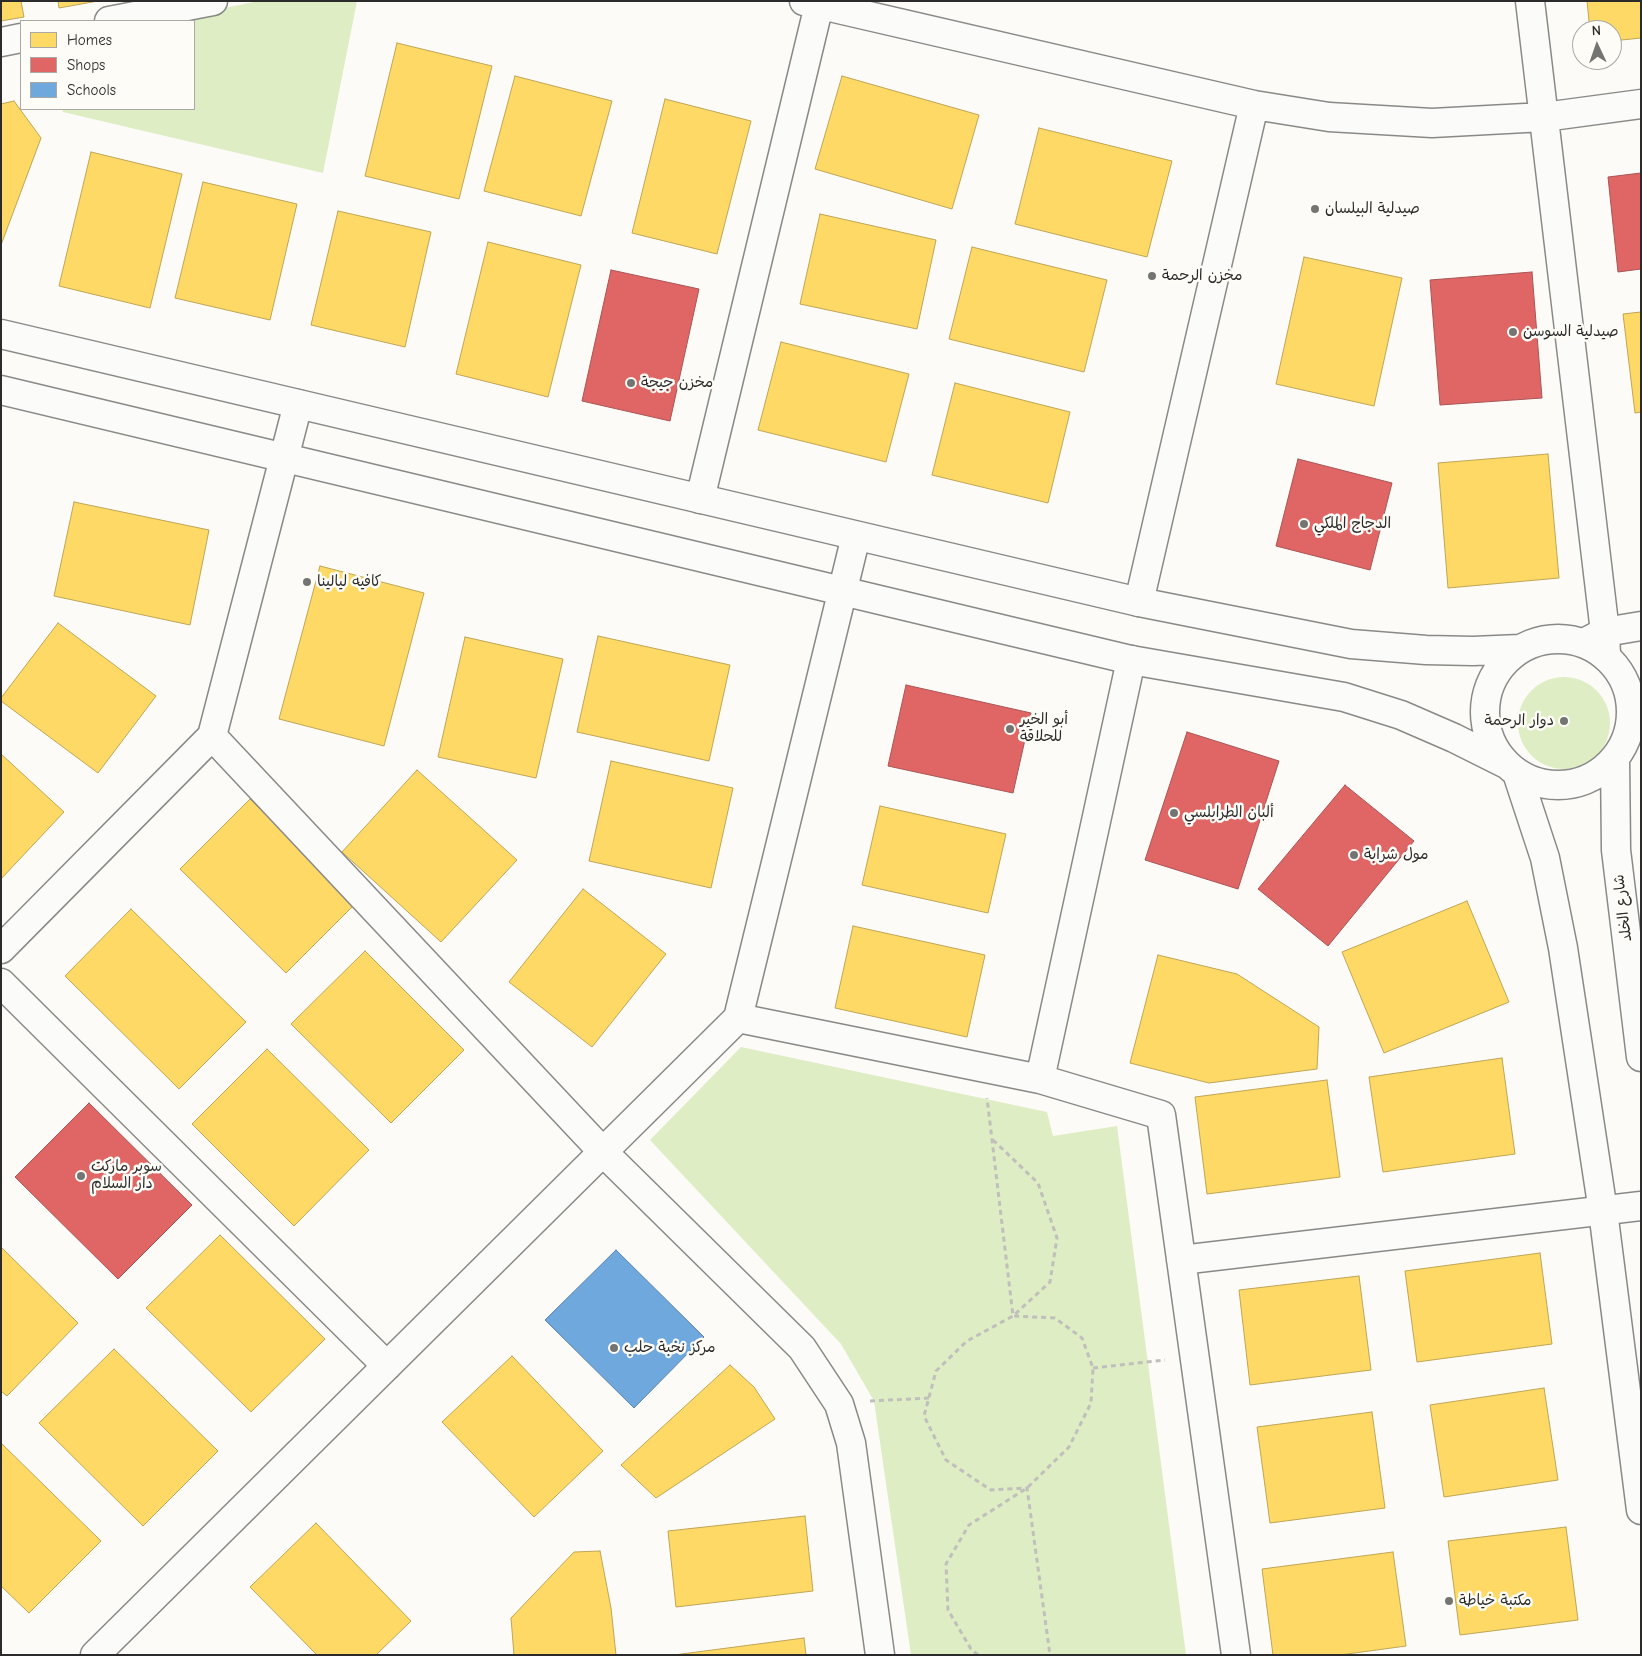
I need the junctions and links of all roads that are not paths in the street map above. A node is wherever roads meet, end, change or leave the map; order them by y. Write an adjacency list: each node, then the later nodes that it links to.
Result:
1 (213, 1): 4 (street)
2 (1530, 1): 9 (street)
3 (812, 3): 7 (street); 14 (street)
4 (114, 20)
5 (20, 38): 6 (street)
6 (1, 42)
7 (1254, 104): 9 (street); 17 (street)
8 (1641, 104): 9 (street)
9 (1544, 117): 19 (street)
10 (1, 334): 12 (street)
11 (1, 390): 13 (street)
12 (298, 404): 13 (street); 14 (street)
13 (284, 457): 16 (street); 23 (street)
14 (700, 499): 15 (street)
15 (856, 536): 16 (street); 17 (street)
16 (843, 591): 21 (street); 28 (street)
17 (1139, 602): 20 (street)
18 (1641, 626): 19 (street)
19 (1598, 644): 20 (street); 22 (street)
20 (1520, 649): 25 (street)
21 (1131, 660): 25 (street); 30 (street)
22 (1636, 722): 24 (street)
23 (212, 736): 26 (street); 31 (street)
24 (1615, 758): 25 (street); 29 (street, شارع الخلد)
25 (1512, 768): 33 (street)
26 (1, 949)
27 (1, 983): 35 (street)
28 (738, 1018): 30 (street); 31 (street)
29 (1641, 1057)
30 (1040, 1079): 34 (street)
31 (603, 1152): 35 (street); 38 (street)
32 (1641, 1206): 33 (street)
33 (1603, 1211): 34 (street); 36 (street)
34 (1181, 1260): 39 (street)
35 (387, 1366): 37 (street)
36 (1641, 1510)
37 (95, 1655)
38 (880, 1655)
39 (1236, 1655)

